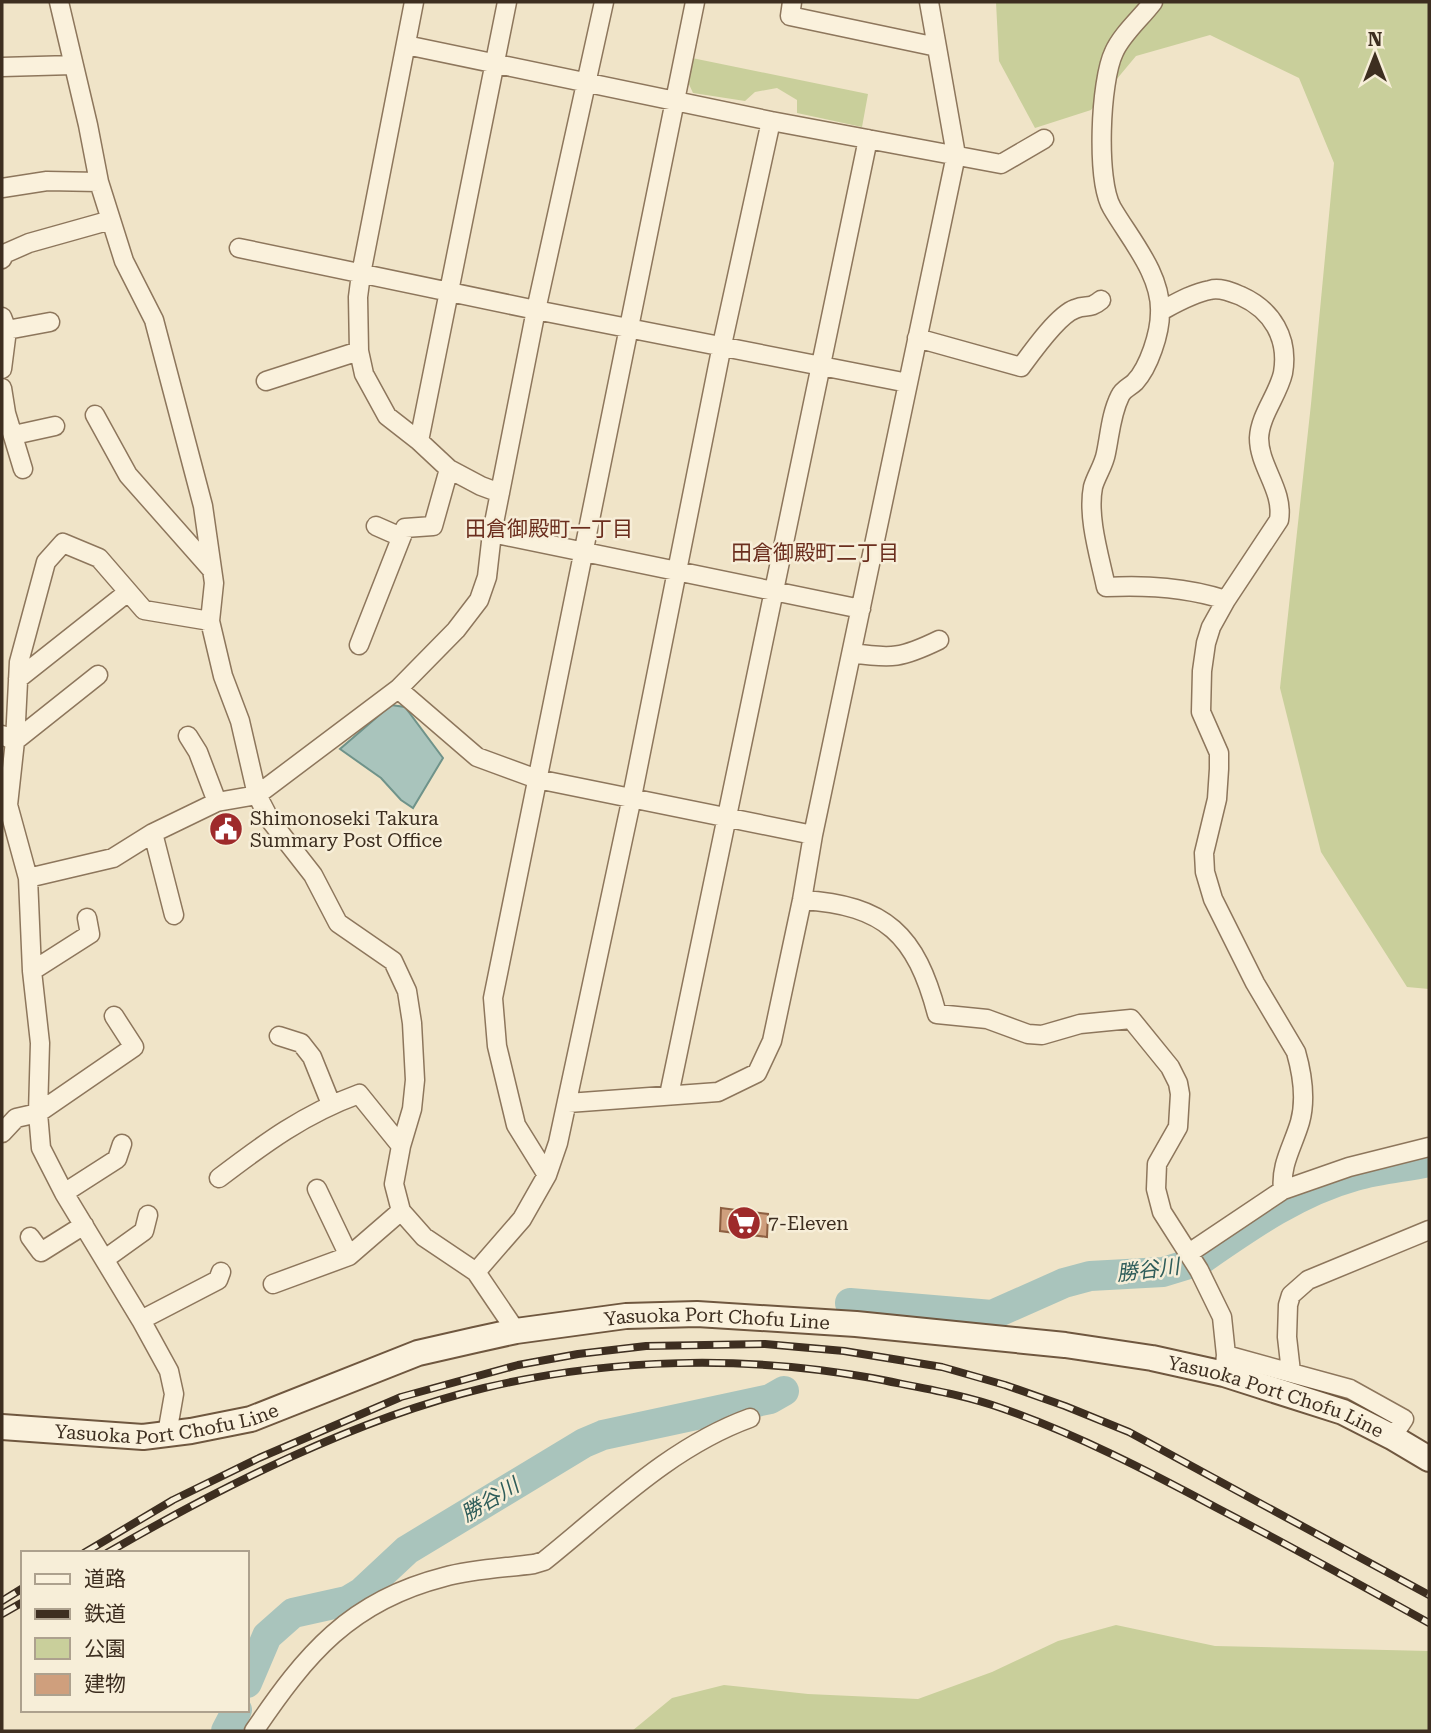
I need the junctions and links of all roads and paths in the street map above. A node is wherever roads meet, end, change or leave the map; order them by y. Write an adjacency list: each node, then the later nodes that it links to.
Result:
1 (59, 2): 12 (street)
2 (414, 2): 9 (street)
3 (507, 2): 11 (street)
4 (604, 2): 14 (street)
5 (695, 2): 15 (street)
6 (792, 2): 10 (street)
7 (929, 2): 10 (street)
8 (1153, 2): 29 (street)
9 (406, 45): 11 (street); 25 (street)
10 (937, 47): 19 (street)
11 (495, 62): 14 (street); 26 (street)
12 (73, 65): 13 (street); 20 (street)
13 (2, 67)
14 (586, 82): 15 (street); 28 (street)
15 (675, 100): 16 (street); 32 (street)
16 (771, 121): 17 (street); 34 (street)
17 (868, 139): 19 (street); 36 (street)
18 (1044, 139): 19 (street)
19 (956, 155): 33 (street)
20 (99, 183): 21 (street); 22 (street)
21 (2, 188)
22 (111, 220): 24 (street); 52 (street)
23 (239, 248): 25 (street)
24 (2, 259)
25 (361, 274): 26 (street); 35 (street)
26 (449, 292): 28 (street); 44 (street)
27 (1101, 300): 33 (street)
28 (536, 310): 32 (street); 47 (street)
29 (1161, 311): 56 (street); 56 (street)
30 (50, 322): 31 (street)
31 (5, 323): 37 (street)
32 (629, 327): 34 (street); 51 (street)
33 (917, 338): 39 (street)
34 (722, 345): 36 (street); 53 (street)
35 (359, 351): 38 (street); 44 (street)
36 (820, 365): 39 (street); 54 (street)
37 (2, 369)
38 (266, 381)
39 (908, 383): 57 (street)
40 (2, 388): 43 (street)
41 (95, 415): 52 (street)
42 (55, 426): 43 (street)
43 (14, 435): 45 (street)
44 (419, 441): 46 (street)
45 (23, 469)
46 (449, 469): 47 (street); 50 (street)
47 (500, 493): 49 (street)
48 (376, 526): 50 (street)
49 (492, 533): 51 (street); 64 (street)
50 (401, 537): 60 (street)
51 (583, 552): 53 (street); 67 (street)
52 (212, 570): 58 (street)
53 (676, 572): 54 (street); 69 (street)
54 (772, 591): 57 (street); 71 (street)
55 (128, 592): 58 (street); 63 (street); 63 (street)
56 (1226, 600): 92 (street)
57 (861, 610): 61 (street)
58 (210, 621): 68 (street)
59 (939, 640): 61 (street)
60 (359, 645)
61 (852, 653): 73 (street)
62 (98, 675): 66 (street)
63 (18, 679): 66 (street)
64 (398, 689): 67 (street); 68 (street)
65 (188, 736): 70 (street)
66 (9, 738): 74 (street)
67 (537, 779): 69 (street); 89 (street)
68 (257, 795): 70 (street); 87 (street)
69 (632, 797): 71 (street); 82 (street)
70 (217, 803): 72 (street)
71 (726, 818): 73 (street); 81 (street)
72 (153, 833): 74 (street); 76 (street)
73 (813, 835): 75 (street)
74 (28, 878): 78 (street)
75 (802, 900): 81 (street); 101 (street)
76 (174, 915)
77 (87, 918): 78 (street)
78 (32, 971): 84 (street)
79 (114, 1016): 84 (street)
80 (279, 1036): 83 (street)
81 (669, 1095): 82 (street)
82 (568, 1103): 89 (street)
83 (331, 1104): 87 (street); 90 (street)
84 (38, 1113): 85 (street); 93 (street)
85 (2, 1133)
86 (122, 1144): 93 (street)
87 (401, 1146): 94 (street)
88 (1429, 1147): 92 (street)
89 (547, 1174): 103 (street)
90 (219, 1178)
91 (317, 1189): 99 (street)
92 (1283, 1191): 101 (street)
93 (64, 1193): 96 (street)
94 (401, 1211): 99 (street); 103 (street)
95 (148, 1215): 100 (street)
96 (84, 1224): 98 (street); 100 (street)
97 (1429, 1230): 108 (street)
98 (30, 1237)
99 (348, 1256): 104 (street)
100 (105, 1259): 105 (street)
101 (1193, 1260): 107 (street)
102 (220, 1272): 105 (street)
103 (477, 1272): 106 (street)
104 (273, 1284)
105 (141, 1320): 111 (street)
106 (516, 1331): 107 (main road, Yasuoka Port Chofu Line); 111 (main road, Yasuoka Port Chofu Line)
107 (1225, 1365): 108 (street); 112 (main road, Yasuoka Port Chofu Line)
108 (1291, 1373): 112 (street)
109 (750, 1418): 114 (street)
110 (2, 1427): 111 (main road, Yasuoka Port Chofu Line)
111 (167, 1434)
112 (1392, 1437): 113 (main road, Yasuoka Port Chofu Line)
113 (1429, 1459)
114 (254, 1731)

